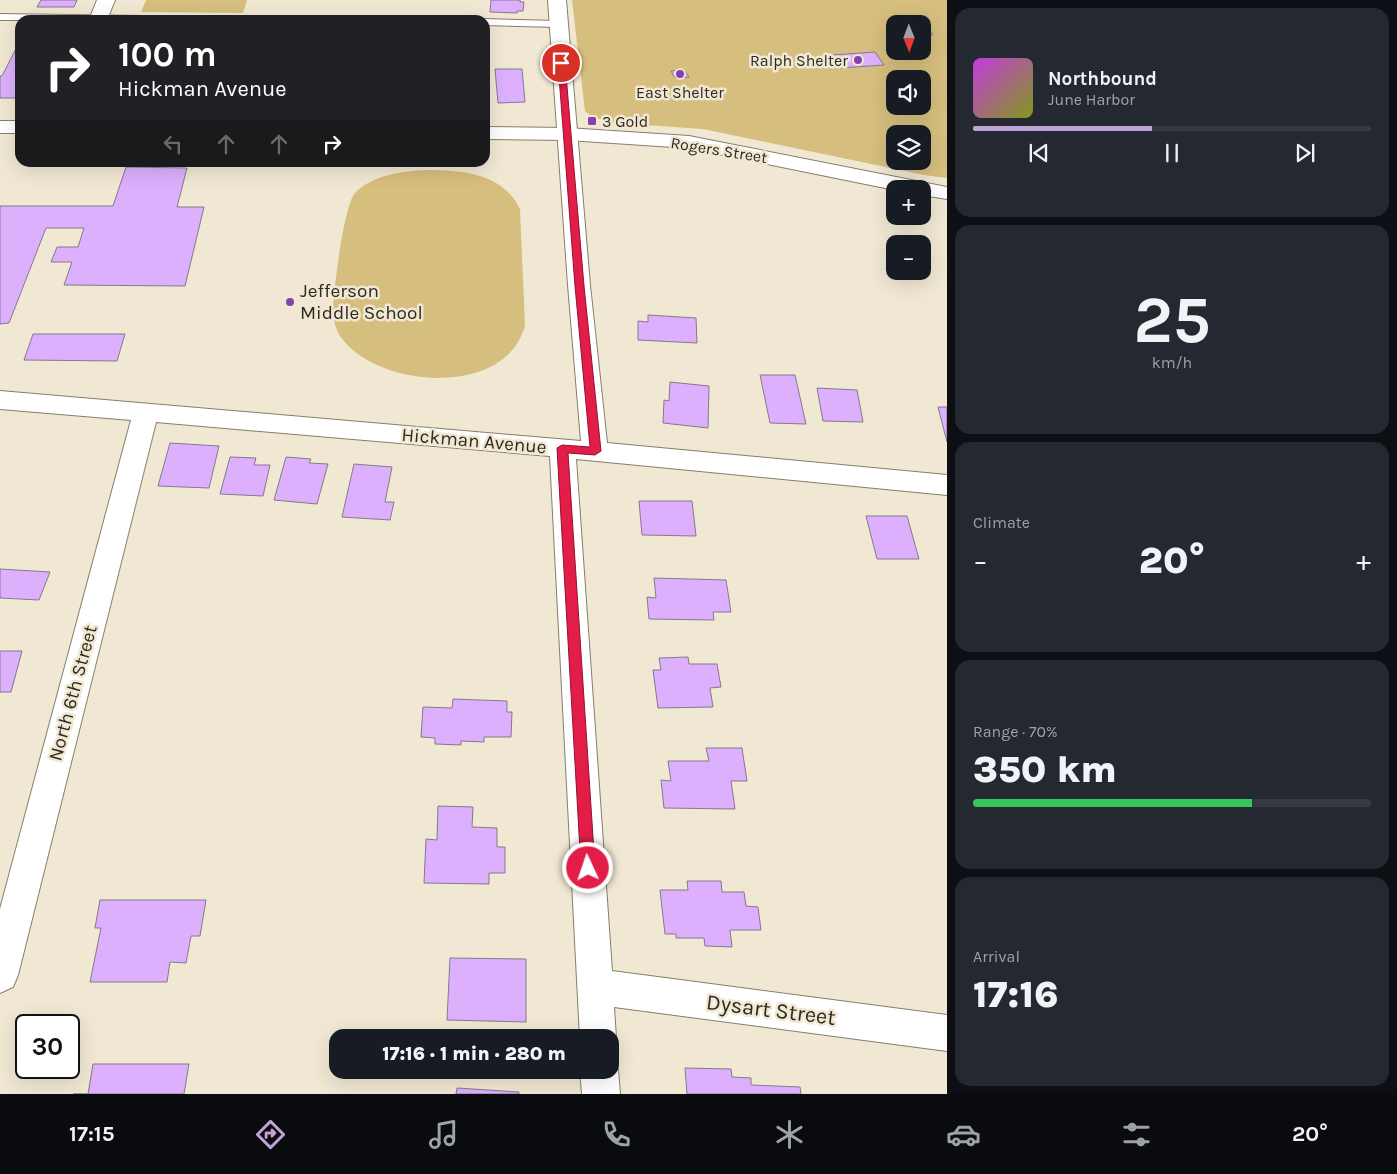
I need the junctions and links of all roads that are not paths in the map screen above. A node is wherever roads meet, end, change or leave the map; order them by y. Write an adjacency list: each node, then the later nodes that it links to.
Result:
1 (106, 0): 3 (street)
2 (556, 0): 7 (street)
3 (100, 15)
4 (0, 17): 5 (lane)
5 (15, 17)
6 (490, 22): 7 (lane)
7 (558, 24): 11 (street)
8 (0, 127): 9 (street)
9 (15, 127)
10 (490, 133): 11 (street, Rogers Street)
11 (567, 134): 12 (street, Rogers Street); 18 (street)
12 (886, 182)
13 (931, 190): 14 (street, Rogers Street)
14 (947, 192)
15 (0, 400): 16 (street, Hickman Avenue)
16 (146, 412): 17 (street, Hickman Avenue); 20 (street, North 6th Street)
17 (562, 448): 18 (street, Hickman Avenue); 21 (street)
18 (595, 451): 19 (street, Hickman Avenue)
19 (947, 485)
20 (0, 975)
21 (595, 987): 22 (street); 23 (street, Dysart Street)
22 (597, 1029)
23 (947, 1033)
24 (599, 1079): 25 (street)
25 (600, 1094)

